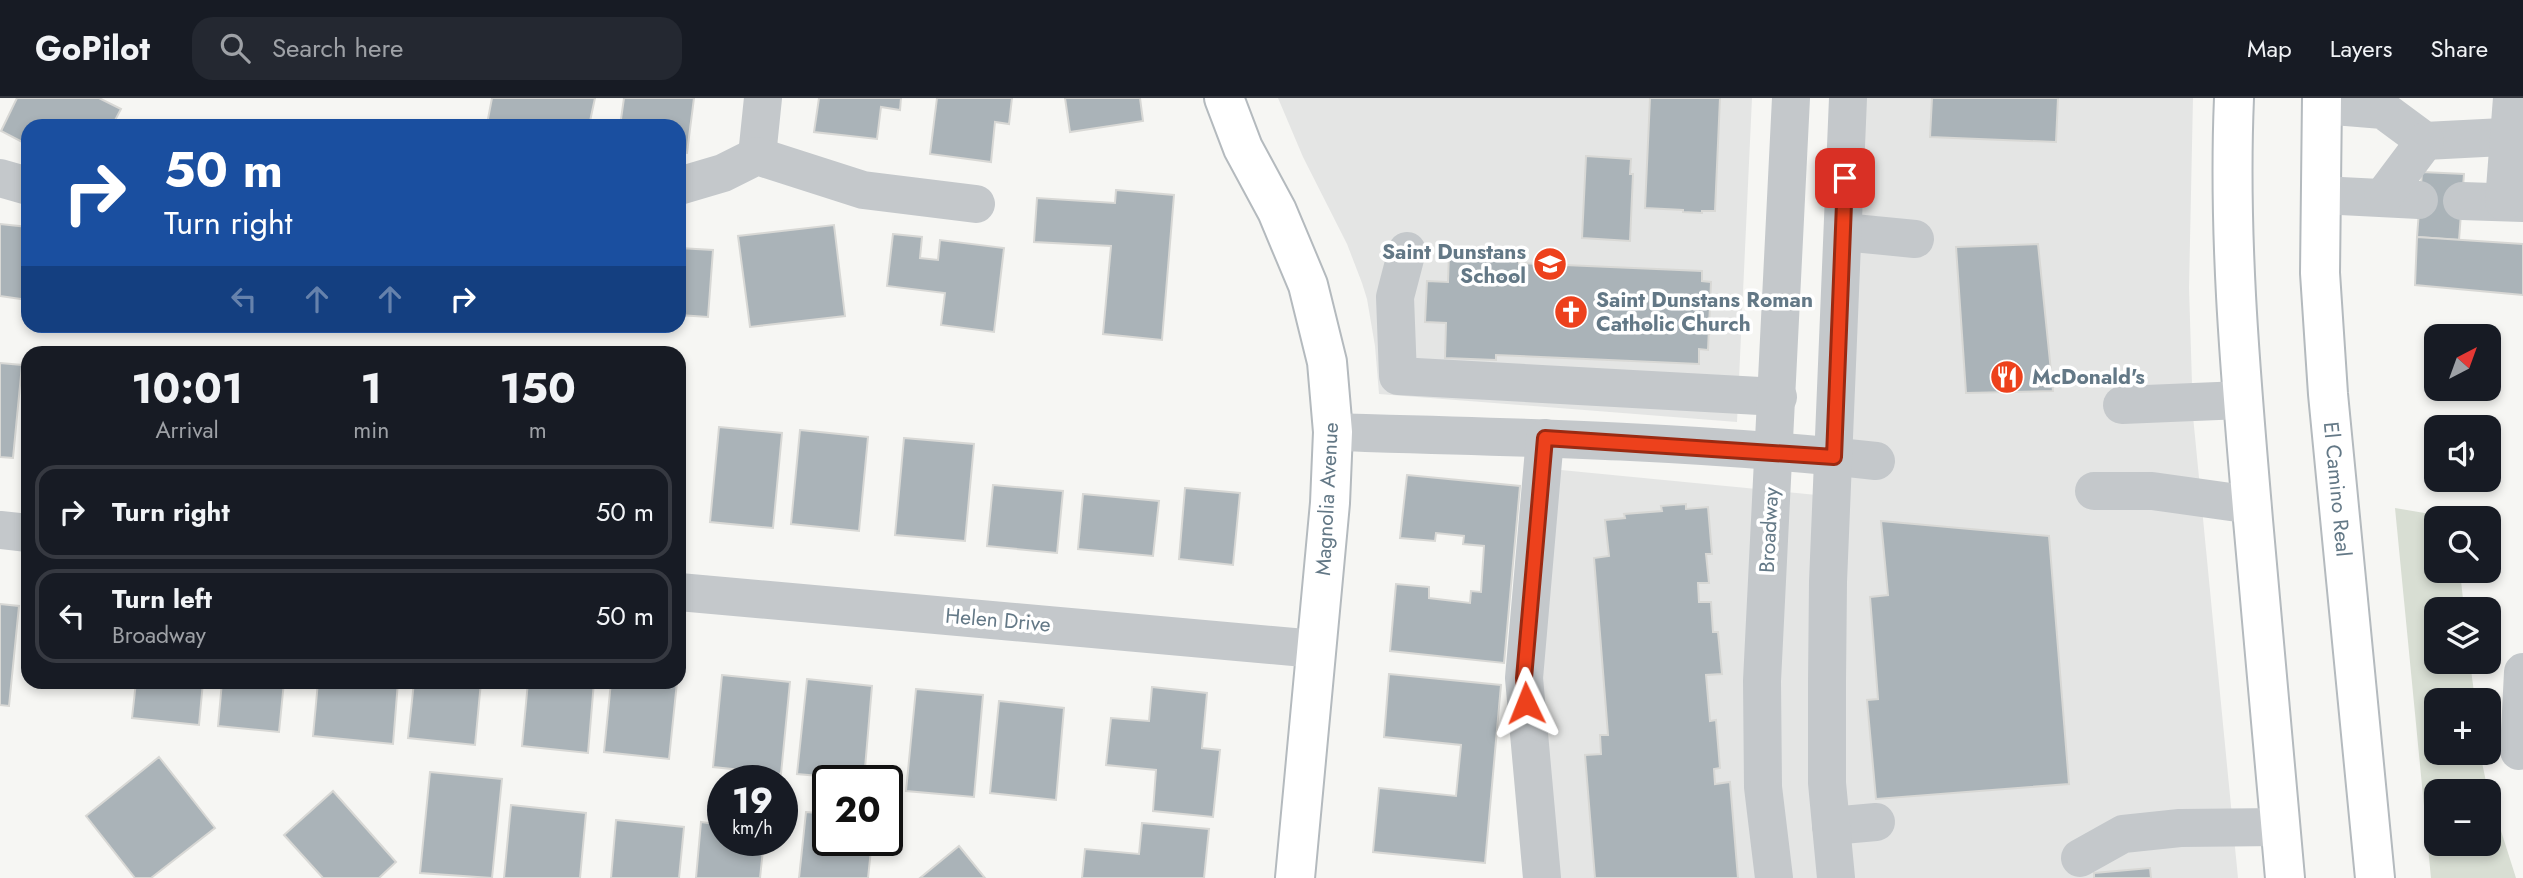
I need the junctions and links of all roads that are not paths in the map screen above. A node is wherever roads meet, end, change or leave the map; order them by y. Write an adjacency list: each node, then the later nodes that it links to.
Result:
1 (764, 98): 10 (street)
2 (1224, 98): 24 (main road, Magnolia Avenue)
3 (1791, 98): 21 (street, Broadway)
4 (1848, 98): 18 (street)
5 (2234, 98): 22 (main road)
6 (2512, 98): 8 (street)
7 (2322, 102): 9 (street); 14 (main road, El Camino Real)
8 (2516, 136): 9 (street); 16 (street)
9 (2425, 141): 14 (street)
10 (758, 156): 13 (street); 17 (street)
11 (0, 178): 12 (street)
12 (21, 184)
13 (686, 184)
14 (2321, 195): 46 (main road, El Camino Real)
15 (2462, 201): 16 (street)
16 (2513, 202)
17 (976, 204)
18 (1843, 232): 19 (street); 27 (street)
19 (1915, 239)
20 (1407, 251): 21 (street)
21 (1777, 397): 26 (street, Broadway)
22 (2242, 400): 23 (street); 30 (main road)
23 (2122, 405)
24 (1333, 432): 25 (street); 34 (main road, Magnolia Avenue)
25 (1545, 438): 26 (street); 42 (street)
26 (1774, 452): 27 (street); 43 (street, Broadway)
27 (1834, 457): 28 (street); 38 (street)
28 (1876, 461)
29 (2094, 491): 30 (street)
30 (2252, 505): 39 (main road)
31 (0, 530): 32 (street)
32 (21, 532)
33 (686, 593): 34 (street, Helen Drive)
34 (1316, 649): 41 (main road, Magnolia Avenue)
35 (2523, 672): 36 (street)
36 (2519, 751)
37 (1876, 822): 38 (street)
38 (1831, 826): 44 (street)
39 (2280, 827): 40 (street); 45 (main road)
40 (2080, 858)
41 (1295, 878)
42 (1542, 878)
43 (1774, 878)
44 (1836, 878)
45 (2285, 878)
46 (2375, 878)

